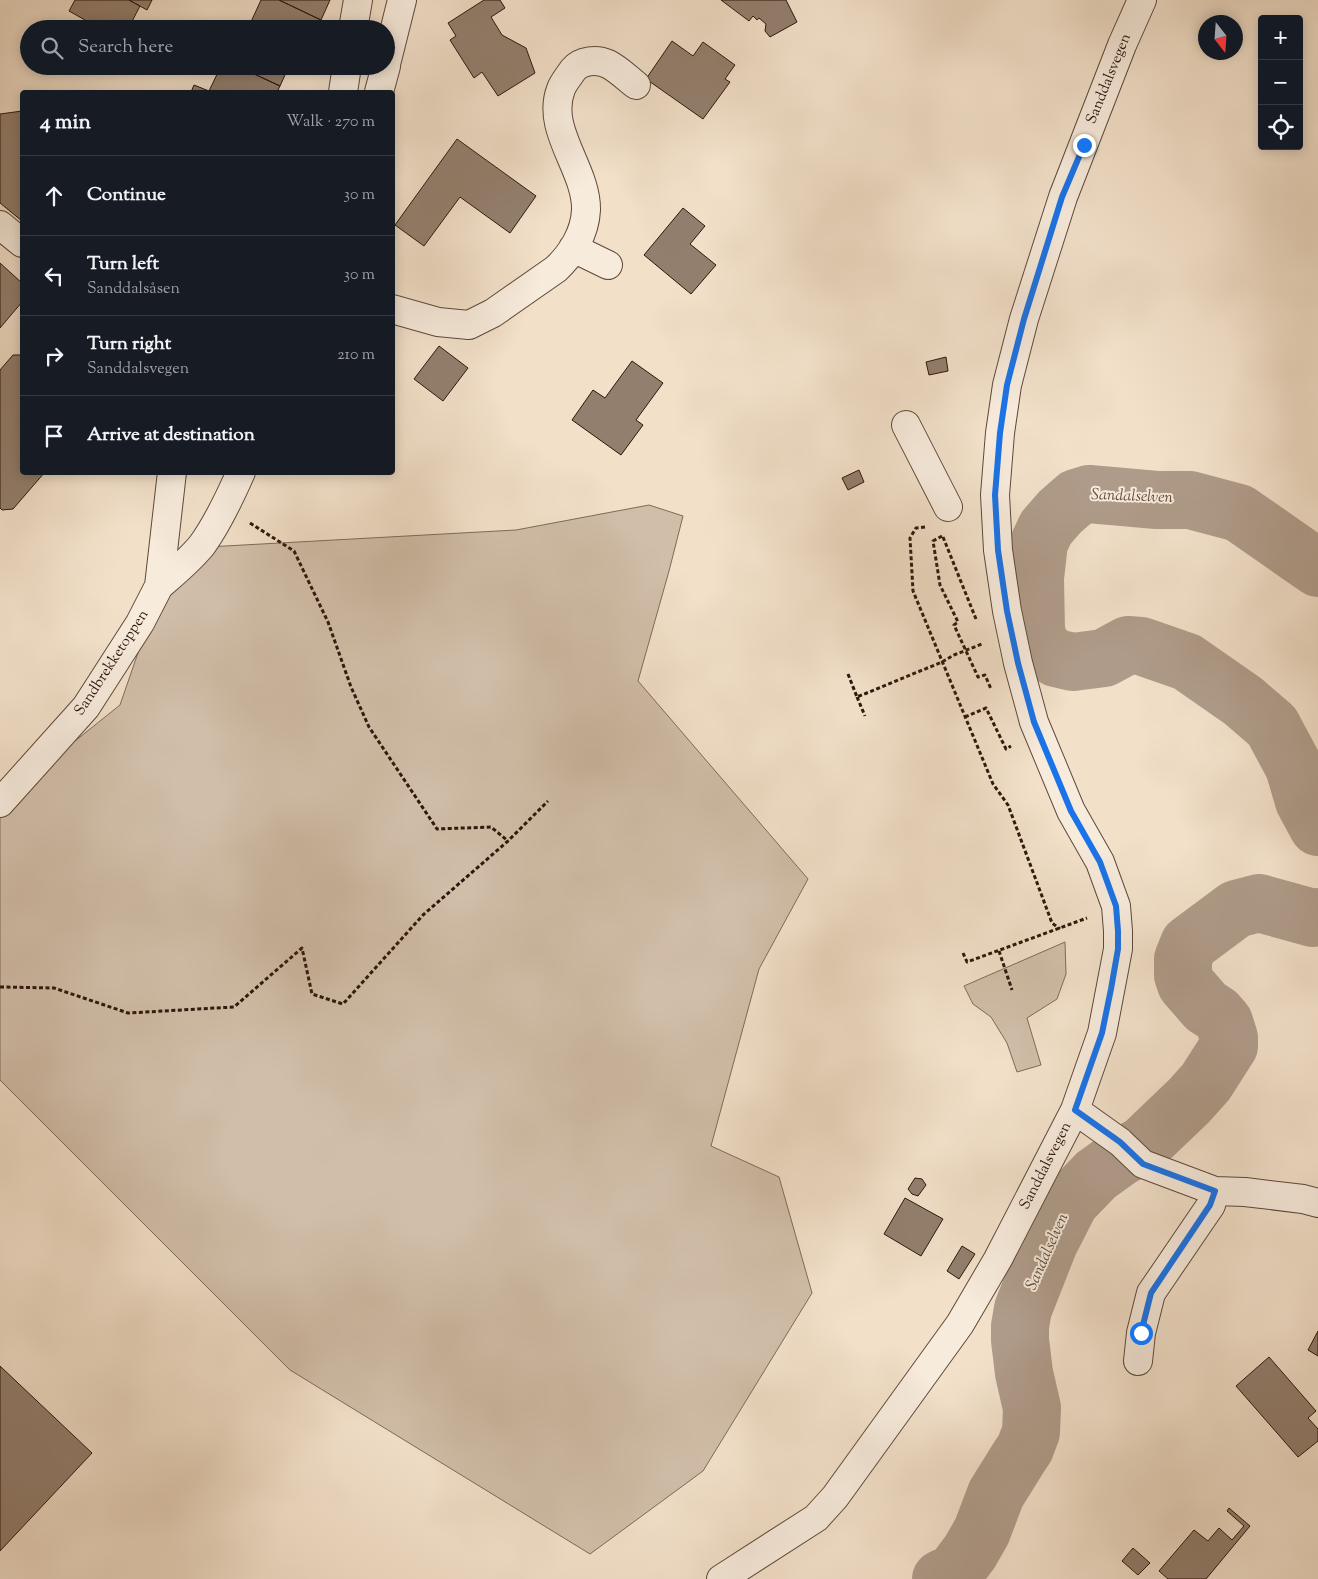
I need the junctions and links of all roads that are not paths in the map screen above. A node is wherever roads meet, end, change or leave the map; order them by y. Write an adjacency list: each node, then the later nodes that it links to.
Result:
1 (358, 0): 4 (street)
2 (402, 0): 5 (street)
3 (1142, 0): 22 (street, Sanddalsvegen)
4 (355, 20)
5 (395, 28)
6 (346, 75): 9 (street)
7 (383, 75): 10 (street)
8 (636, 85): 13 (street)
9 (343, 90)
10 (380, 90)
11 (0, 224): 12 (street)
12 (20, 241)
13 (573, 248): 14 (street); 15 (street)
14 (608, 265)
15 (395, 310)
16 (906, 425): 19 (street)
17 (172, 475): 20 (street, Sandbrekketoppen)
18 (240, 475): 20 (street, Sandbrekketoppen)
19 (940, 521)
20 (159, 586): 21 (street, Sandbrekketoppen)
21 (0, 803)
22 (1075, 1110): 23 (street); 26 (street, Sanddalsvegen)
23 (1215, 1191): 24 (street); 25 (street)
24 (1318, 1203)
25 (1138, 1361)
26 (721, 1579)

